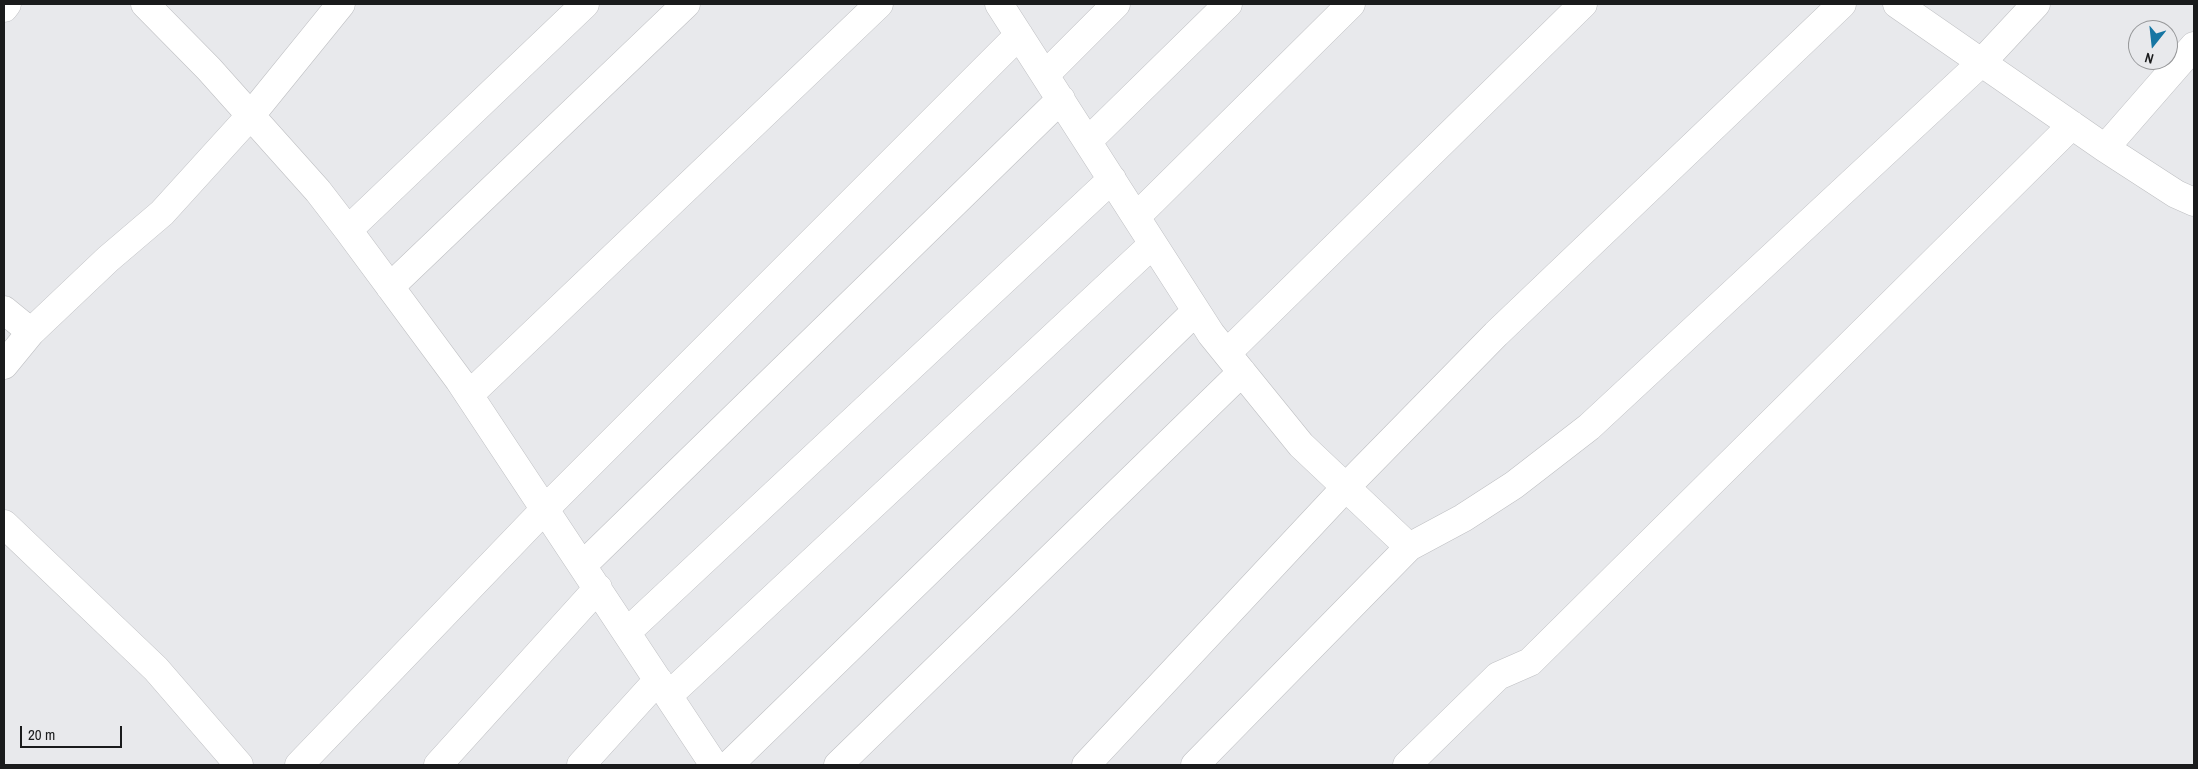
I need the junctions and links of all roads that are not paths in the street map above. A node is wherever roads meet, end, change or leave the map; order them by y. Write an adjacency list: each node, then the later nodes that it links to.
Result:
1 (7, 4): 15 (street)
2 (145, 4): 21 (street)
3 (341, 4): 21 (street)
4 (585, 4): 28 (street)
5 (686, 4): 30 (street)
6 (879, 4): 36 (street)
7 (999, 4): 16 (street)
8 (1116, 4): 19 (street)
9 (1228, 4): 23 (street)
10 (1351, 4): 27 (street)
11 (1582, 4): 34 (street)
12 (1842, 4): 37 (street)
13 (1897, 4): 18 (street)
14 (2036, 4): 18 (street)
15 (4, 8)
16 (1019, 35): 19 (street); 38 (street)
17 (2194, 46): 24 (street)
18 (1982, 62): 22 (street); 40 (street)
19 (1046, 76): 20 (street)
20 (1061, 99): 23 (street); 41 (street)
21 (251, 115): 28 (street); 33 (street)
22 (2072, 125): 24 (street); 54 (street)
23 (1088, 141): 25 (street)
24 (2105, 148): 26 (street)
25 (1112, 179): 27 (street); 43 (street)
26 (2194, 202)
27 (1136, 217): 29 (street)
28 (348, 230): 30 (street)
29 (1153, 244): 32 (street); 44 (street)
30 (390, 287): 36 (street)
31 (4, 310): 33 (street)
32 (1196, 311): 34 (street); 50 (street)
33 (31, 332): 35 (street)
34 (1234, 363): 37 (street); 51 (street)
35 (4, 365)
36 (469, 395): 38 (street)
37 (1346, 487): 40 (street); 52 (street)
38 (546, 508): 41 (street); 46 (street)
39 (4, 524): 45 (street)
40 (1409, 547): 53 (street)
41 (583, 565): 42 (street)
42 (598, 588): 43 (street); 47 (street)
43 (627, 632): 44 (street)
44 (664, 687): 48 (street); 49 (street)
45 (239, 765)
46 (299, 765)
47 (438, 765)
48 (581, 765)
49 (714, 765)
50 (729, 765)
51 (838, 765)
52 (1086, 765)
53 (1195, 765)
54 (1407, 765)

